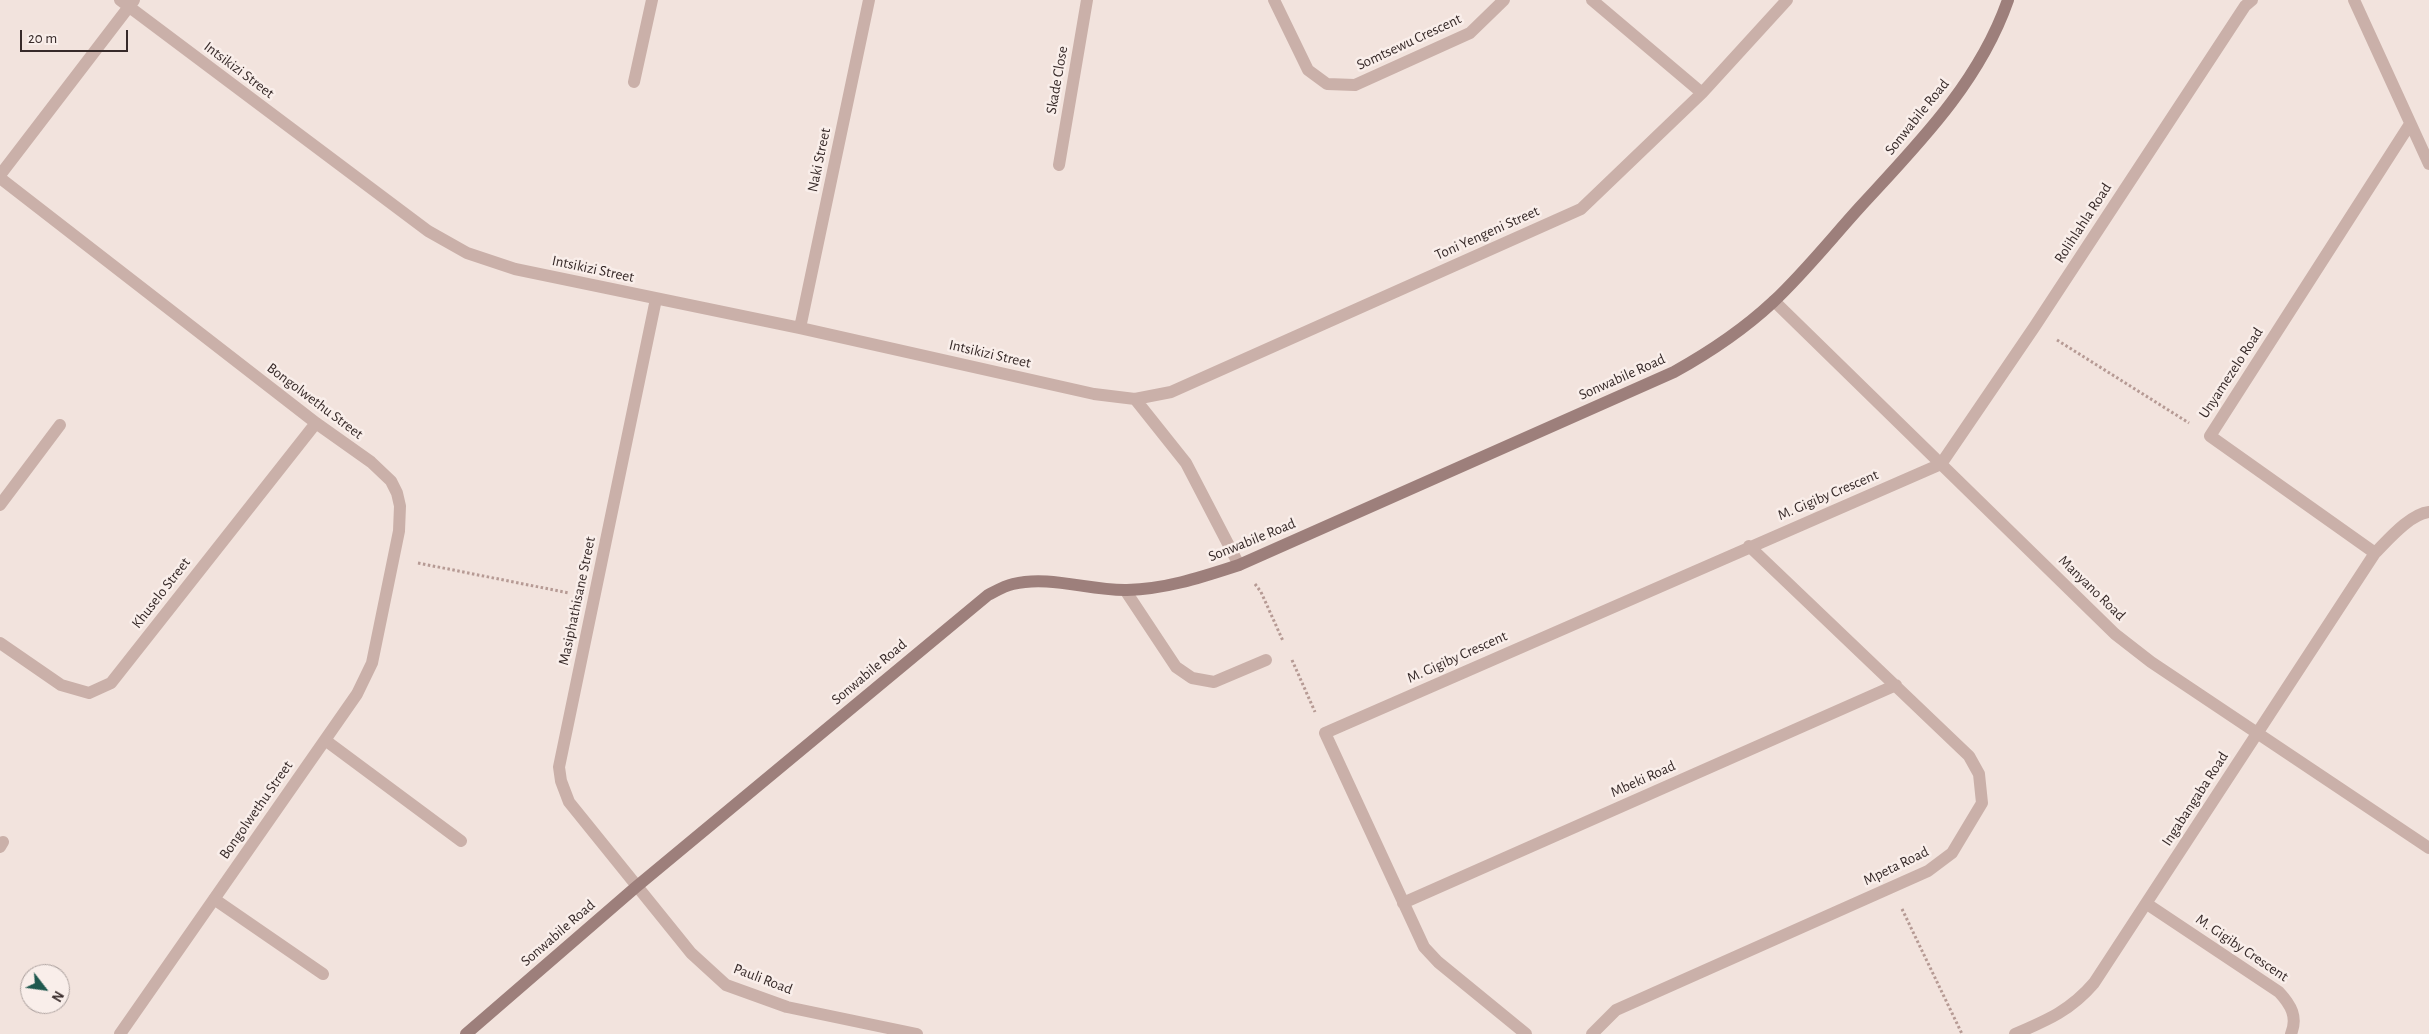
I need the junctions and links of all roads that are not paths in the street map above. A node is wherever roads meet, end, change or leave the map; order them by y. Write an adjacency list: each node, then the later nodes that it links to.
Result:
1 (652, 0): 12 (street)
2 (869, 0): 20 (street, Naki Street)
3 (1087, 0): 16 (street, Skade Close)
4 (1274, 0): 5 (street, Somtsewu Crescent)
5 (1504, 0)
6 (1592, 0): 13 (street)
7 (1787, 0): 13 (street, Toni Yengeni Street)
8 (2008, 0): 19 (street, Sonwabile Road)
9 (2252, 0): 24 (street, Rolihlahla Road)
10 (2354, 0): 14 (street)
11 (127, 2): 17 (street); 18 (street, Intsikizi Street)
12 (634, 82)
13 (1702, 93): 21 (street, Toni Yengeni Street)
14 (2410, 124): 15 (street); 28 (street, Unyamezelo Road)
15 (2429, 164)
16 (1060, 165)
17 (0, 176): 22 (street, Bongolwethu Street)
18 (656, 299): 20 (street, Intsikizi Street); 38 (street, Masiphathisane Street)
19 (1774, 301): 24 (street, Manyano Road); 29 (street, Sonwabile Road)
20 (800, 328): 21 (street, Intsikizi Street)
21 (1135, 399): 29 (street)
22 (316, 423): 31 (street, Khuselo Street); 35 (street, Bongolwethu Street)
23 (60, 425): 25 (street)
24 (1941, 464): 27 (street, M. Gigiby Crescent); 34 (street, Manyano Road)
25 (0, 505)
26 (2429, 512): 28 (street)
27 (1749, 546): 33 (street, Mpeta Road); 40 (street, M. Gigiby Crescent)
28 (2375, 553): 34 (street, Ingabangaba Road)
29 (1239, 565): 30 (street, Sonwabile Road)
30 (1125, 590): 32 (street); 38 (street, Sonwabile Road)
31 (0, 643)
32 (1266, 660)
33 (1896, 685): 40 (street, Mbeki Road); 47 (street, Mpeta Road)
34 (2257, 733): 37 (street, Manyano Road); 41 (street, Ingabangaba Road)
35 (325, 740): 36 (street); 39 (street, Bongolwethu Street)
36 (461, 841)
37 (2429, 848)
38 (636, 887): 44 (street, Sonwabile Road); 45 (street, Pauli Road)
39 (214, 899): 42 (street); 43 (street, Bongolwethu Street)
40 (1403, 903): 46 (street, M. Gigiby Crescent)
41 (2147, 904): 48 (street, Ingabangaba Road); 49 (street, M. Gigiby Crescent)
42 (323, 974)
43 (120, 1034)
44 (466, 1034)
45 (917, 1034)
46 (1526, 1034)
47 (1592, 1034)
48 (2015, 1034)
49 (2292, 1034)

